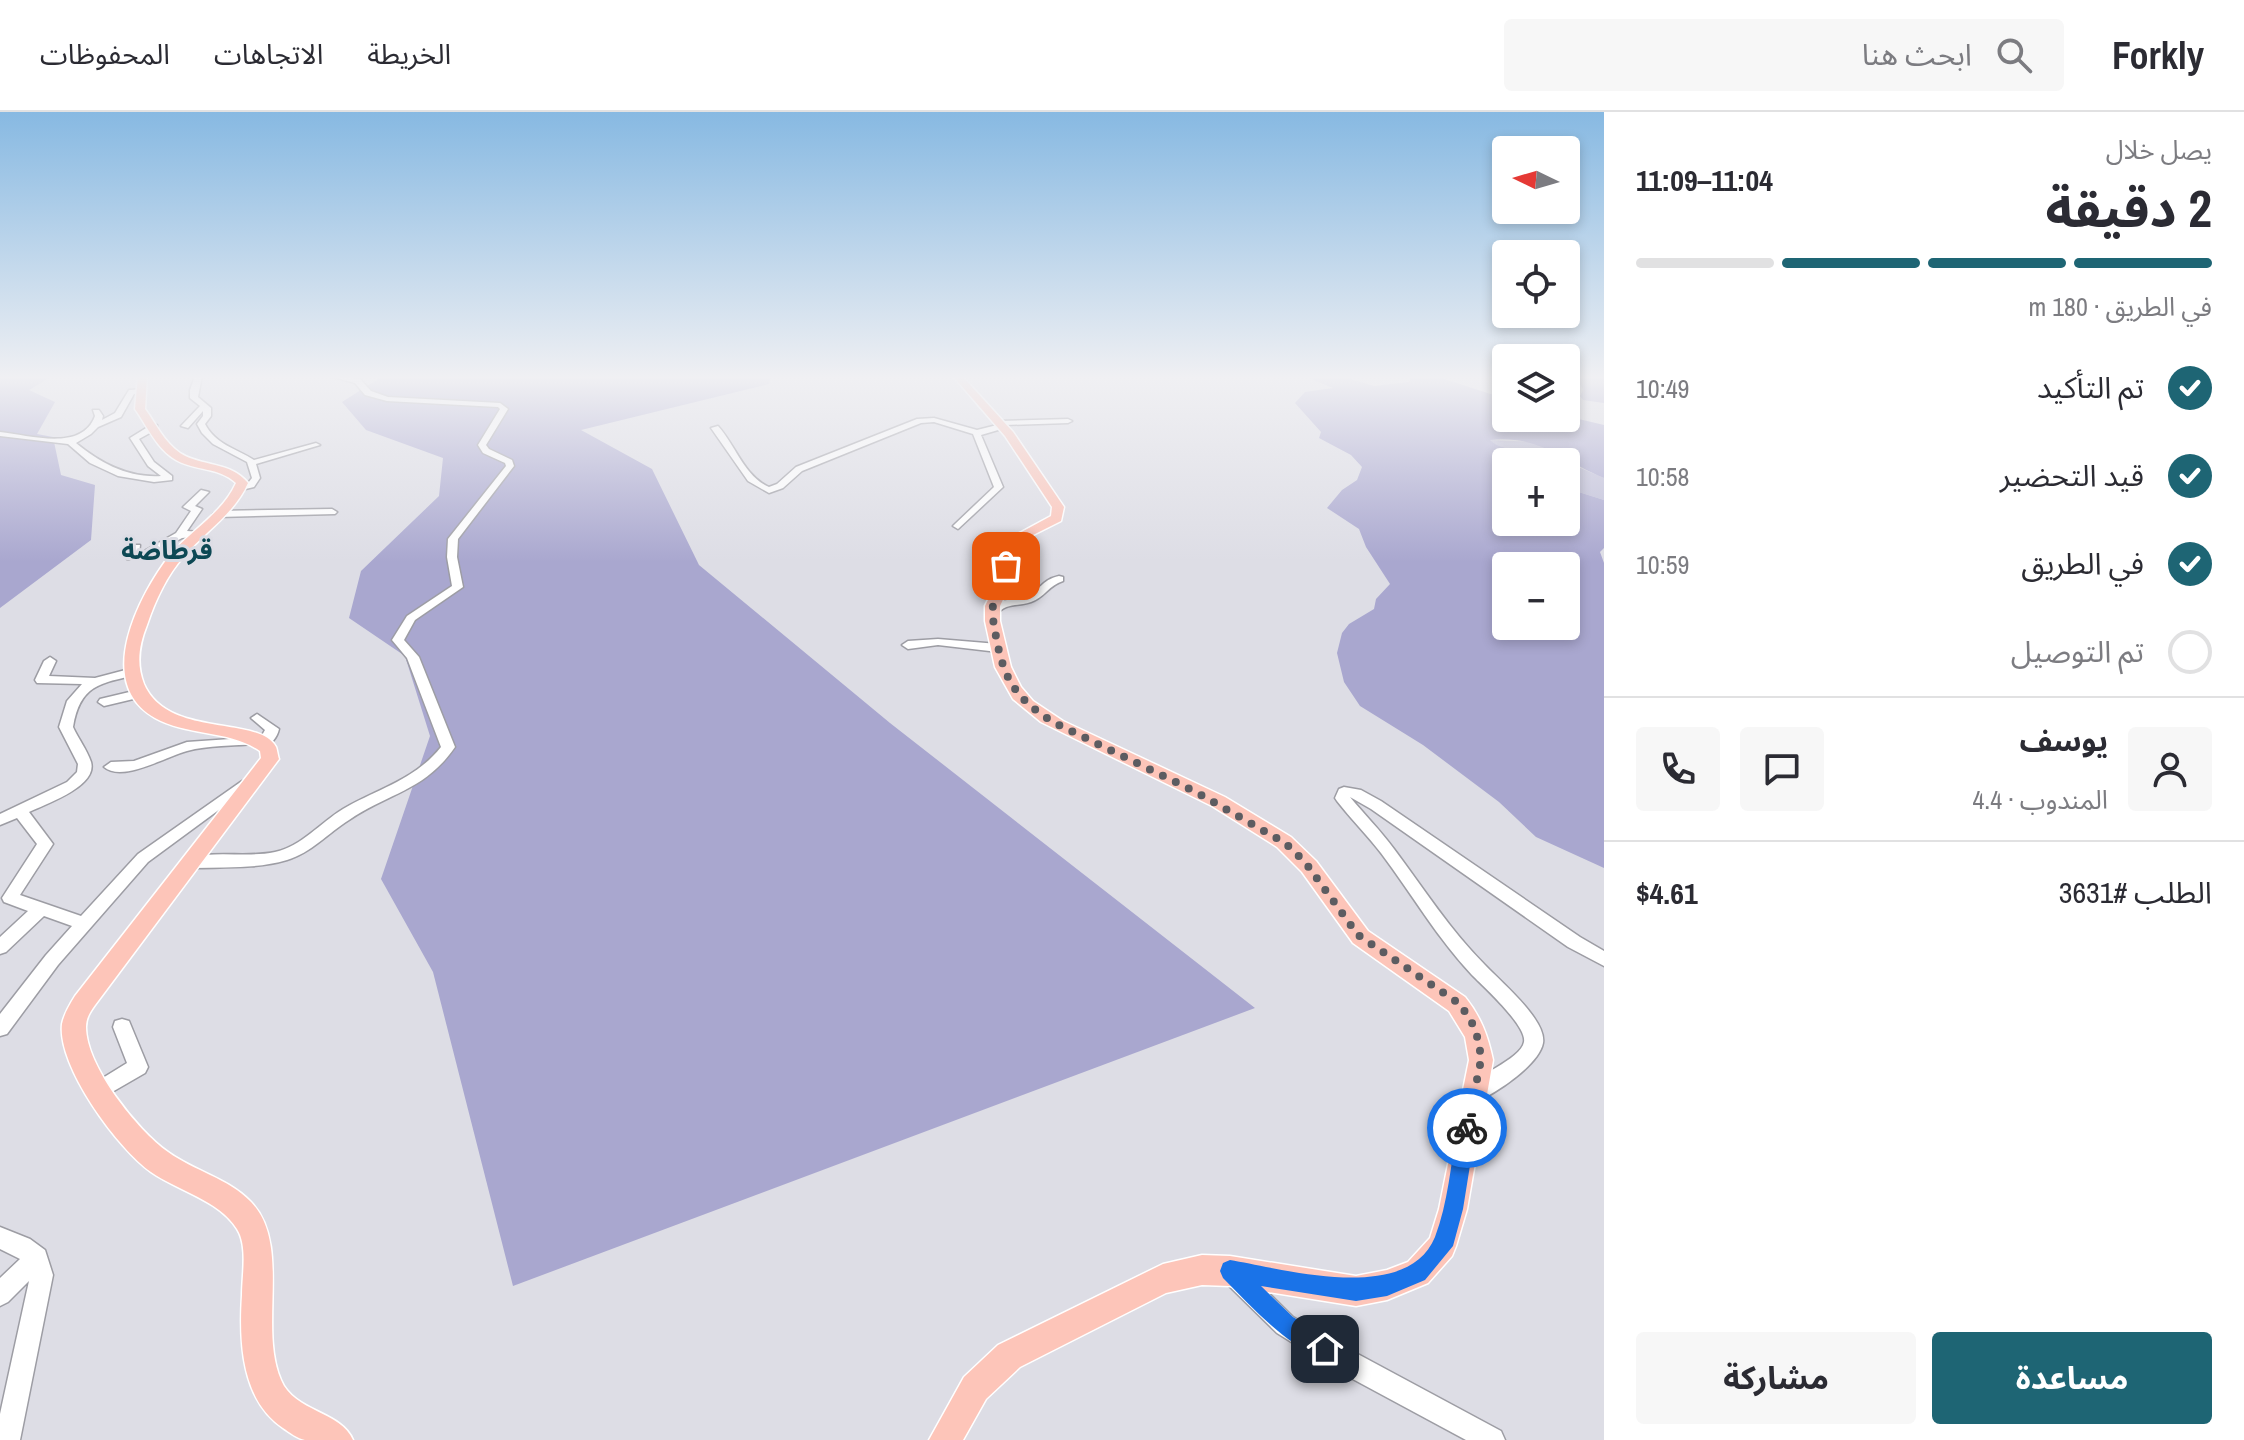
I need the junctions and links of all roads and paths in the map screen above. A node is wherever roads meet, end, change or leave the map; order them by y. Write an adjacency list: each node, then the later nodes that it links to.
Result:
1 (35, 438): 11 (street)
2 (80, 438): 11 (street)
3 (134, 438): 11 (street)
4 (158, 438): 15 (main road)
5 (208, 438): 13 (street)
6 (486, 438): 33 (street)
7 (725, 438): 8 (street)
8 (877, 438)
9 (979, 438): 17 (street)
10 (1011, 438): 21 (main road)
11 (70, 442)
12 (316, 445): 13 (street)
13 (252, 463): 15 (street)
14 (204, 492): 18 (street)
15 (231, 500): 16 (street); 18 (main road)
16 (332, 512)
17 (958, 526)
18 (189, 533): 19 (street); 26 (main road)
19 (136, 547)
20 (1059, 579): 21 (street)
21 (992, 613): 23 (main road)
22 (908, 645): 23 (street)
23 (998, 648): 41 (main road)
24 (50, 661): 25 (street)
25 (94, 681): 26 (street); 31 (street)
26 (137, 683): 27 (street); 28 (main road)
27 (104, 702)
28 (258, 734): 29 (street); 30 (main road)
29 (111, 767)
30 (257, 777): 33 (main road); 35 (street)
31 (20, 811): 32 (street); 34 (street)
32 (0, 820)
33 (194, 862): 40 (main road)
34 (40, 910): 35 (street); 36 (street)
35 (83, 923): 39 (street)
36 (0, 947)
37 (1604, 959): 41 (street)
38 (122, 1027): 40 (street)
39 (0, 1028)
40 (100, 1090): 47 (main road)
41 (1475, 1093): 44 (main road)
42 (0, 1238): 43 (street)
43 (37, 1258): 45 (street); 46 (street)
44 (1230, 1271): 48 (main road); 49 (street)
45 (0, 1294)
46 (7, 1440)
47 (337, 1440)
48 (945, 1440)
49 (1492, 1440)

